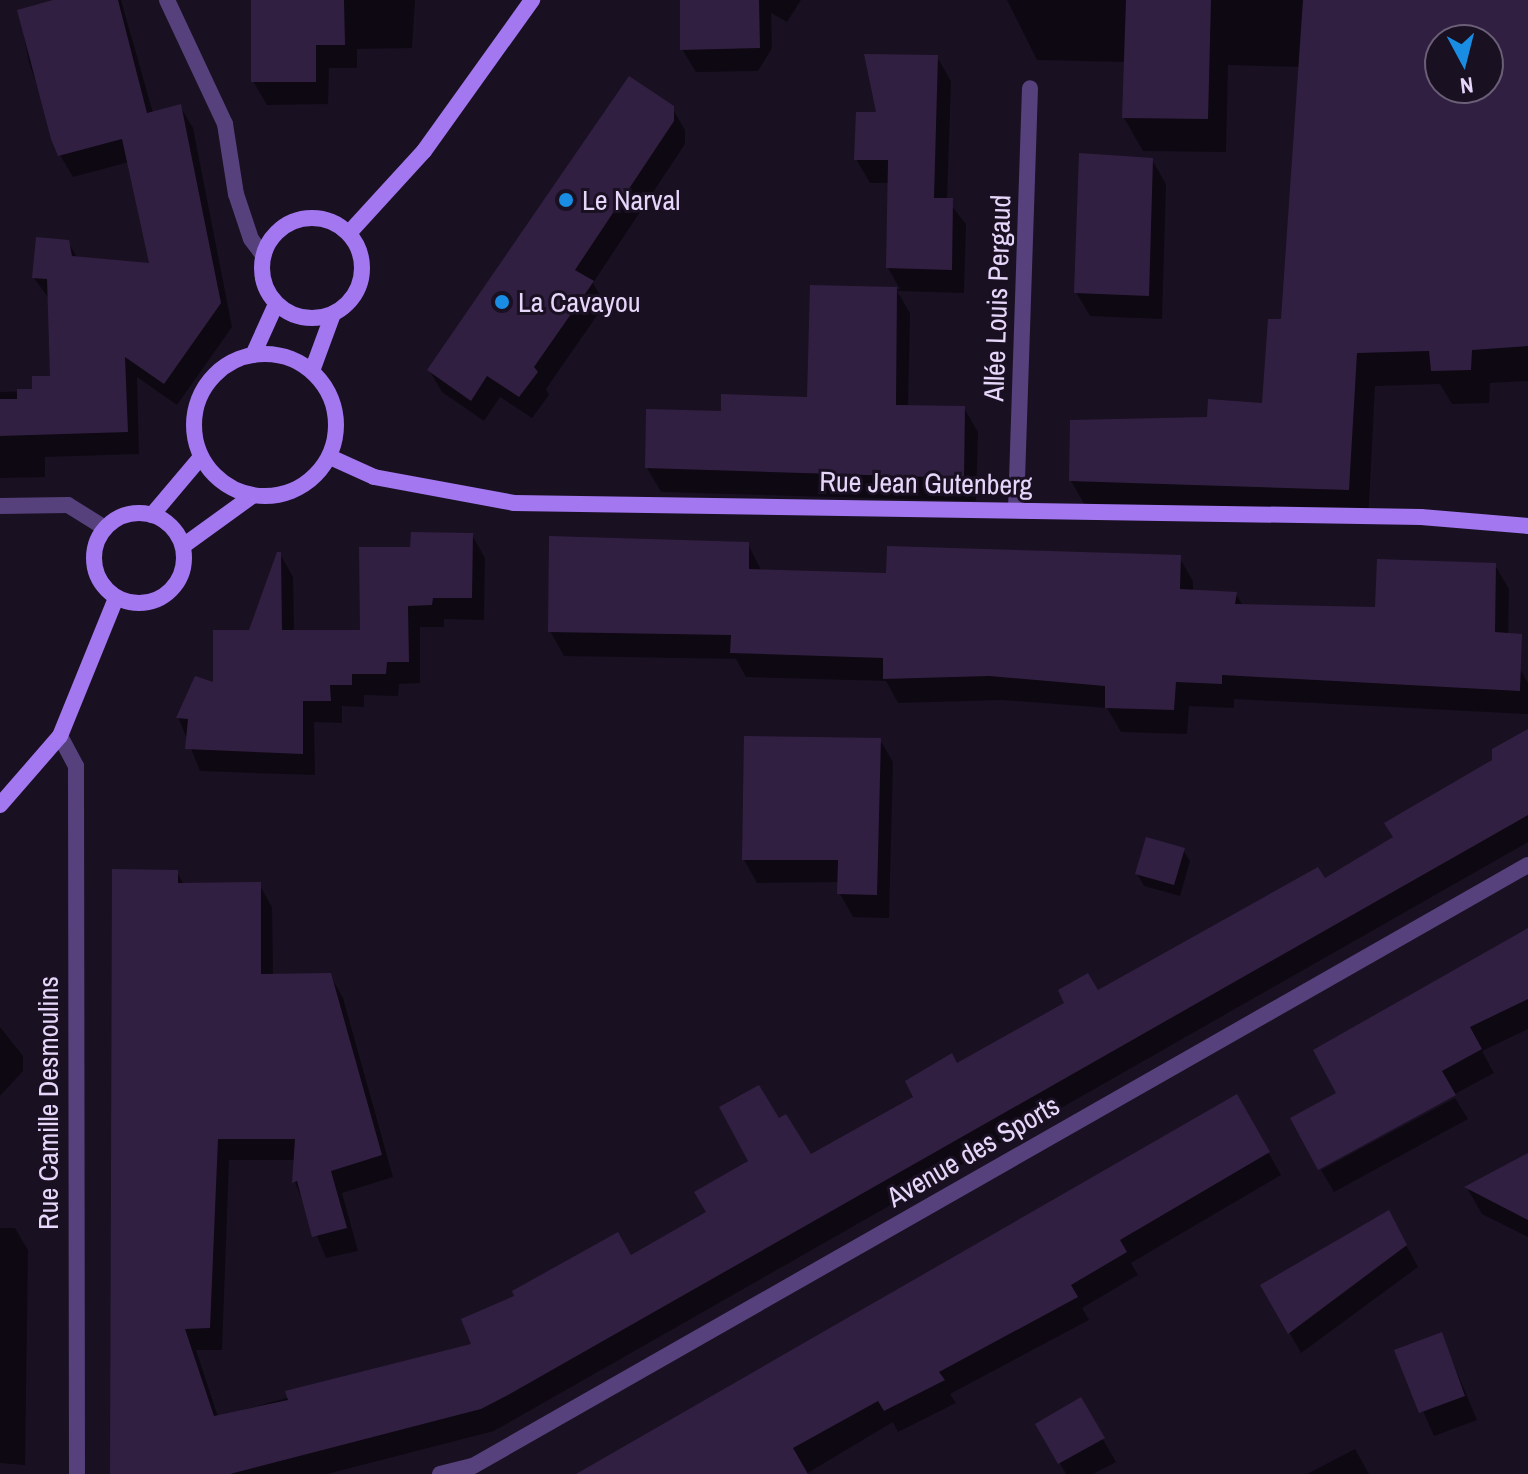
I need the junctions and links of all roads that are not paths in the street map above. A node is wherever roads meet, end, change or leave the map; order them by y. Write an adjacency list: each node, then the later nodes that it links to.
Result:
1 (167, 0): 5 (street)
2 (532, 0): 4 (main road)
3 (1030, 88): 14 (street, Allée Louis Pergaud)
4 (349, 233): 5 (main road); 7 (main road)
5 (263, 255): 6 (main road)
6 (276, 304): 7 (main road); 8 (main road)
7 (333, 314): 9 (main road)
8 (253, 355): 9 (main road); 10 (main road)
9 (312, 371): 11 (main road)
10 (201, 457): 12 (main road); 15 (main road)
11 (330, 457): 12 (main road); 14 (main road, Rue Jean Gutenberg)
12 (252, 496): 18 (main road)
13 (0, 506): 17 (street)
14 (1016, 510): 16 (main road, Rue Jean Gutenberg)
15 (152, 515): 17 (main road); 18 (main road)
16 (1528, 526)
17 (105, 528): 19 (main road)
18 (183, 546): 19 (main road)
19 (116, 598): 20 (main road)
20 (60, 736): 21 (main road); 24 (street, Rue Camille Desmoulins)
21 (0, 805)
22 (1528, 865): 23 (street, Avenue des Sports)
23 (474, 1470): 25 (street, Avenue des Sports)
24 (77, 1474)
25 (440, 1474)

